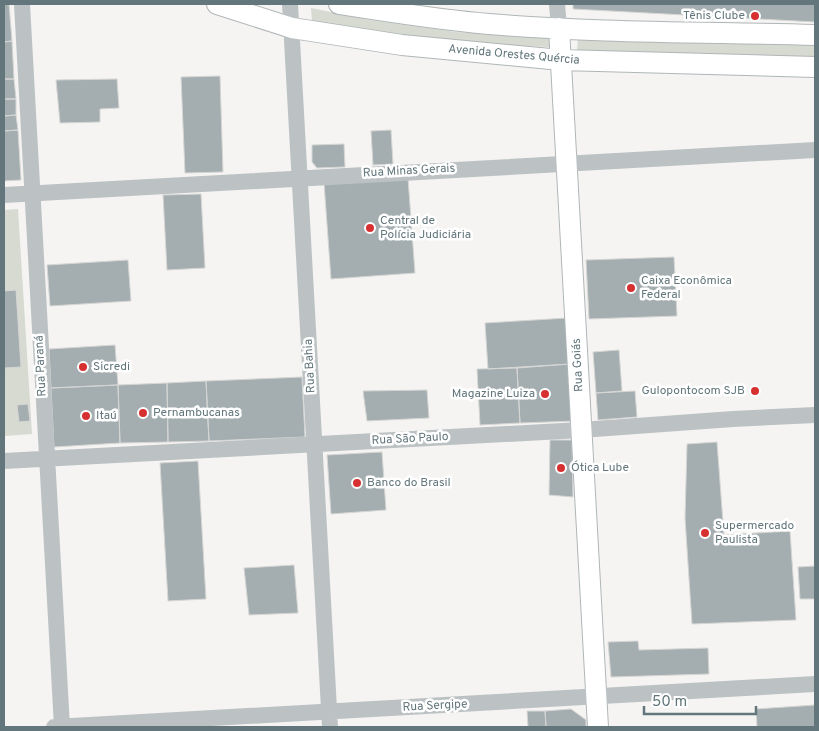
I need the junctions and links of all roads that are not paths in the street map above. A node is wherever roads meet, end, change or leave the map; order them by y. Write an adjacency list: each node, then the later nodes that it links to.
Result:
1 (22, 4): 14 (street, Rua Paraná)
2 (218, 4): 6 (main road, Avenida Orestes Quércia)
3 (290, 4): 6 (street, Rua Bahia)
4 (339, 4): 7 (main road)
5 (557, 4): 7 (street, Rua Goiás)
6 (292, 28): 9 (main road, Avenida Orestes Quércia); 13 (street, Rua Bahia)
7 (559, 28): 8 (main road); 9 (main road, Rua Goiás)
8 (815, 35)
9 (562, 60): 10 (main road, Avenida Orestes Quércia); 12 (main road, Rua Goiás)
10 (815, 66)
11 (815, 150): 12 (street, Rua Minas Gerais)
12 (567, 162): 13 (street, Rua Minas Gerais); 17 (main road, Rua Goiás)
13 (300, 178): 14 (street, Rua Minas Gerais); 18 (street, Rua Bahia)
14 (32, 194): 15 (street, Rua Minas Gerais); 19 (street, Rua Paraná)
15 (4, 195)
16 (815, 415): 17 (street, Rua São Paulo)
17 (581, 430): 18 (street, Rua São Paulo); 22 (main road, Rua Goiás)
18 (314, 444): 19 (street, Rua São Paulo); 23 (street, Rua Bahia)
19 (46, 458): 20 (street, Rua São Paulo); 25 (street, Rua Paraná)
20 (4, 461)
21 (815, 684): 22 (street, Rua Sergipe)
22 (597, 698): 23 (street, Rua Sergipe); 26 (main road, Rua Goiás)
23 (329, 720): 25 (street, Rua Sergipe)
24 (54, 727): 25 (street, Rua Sergipe)
25 (62, 727)
26 (598, 727)

